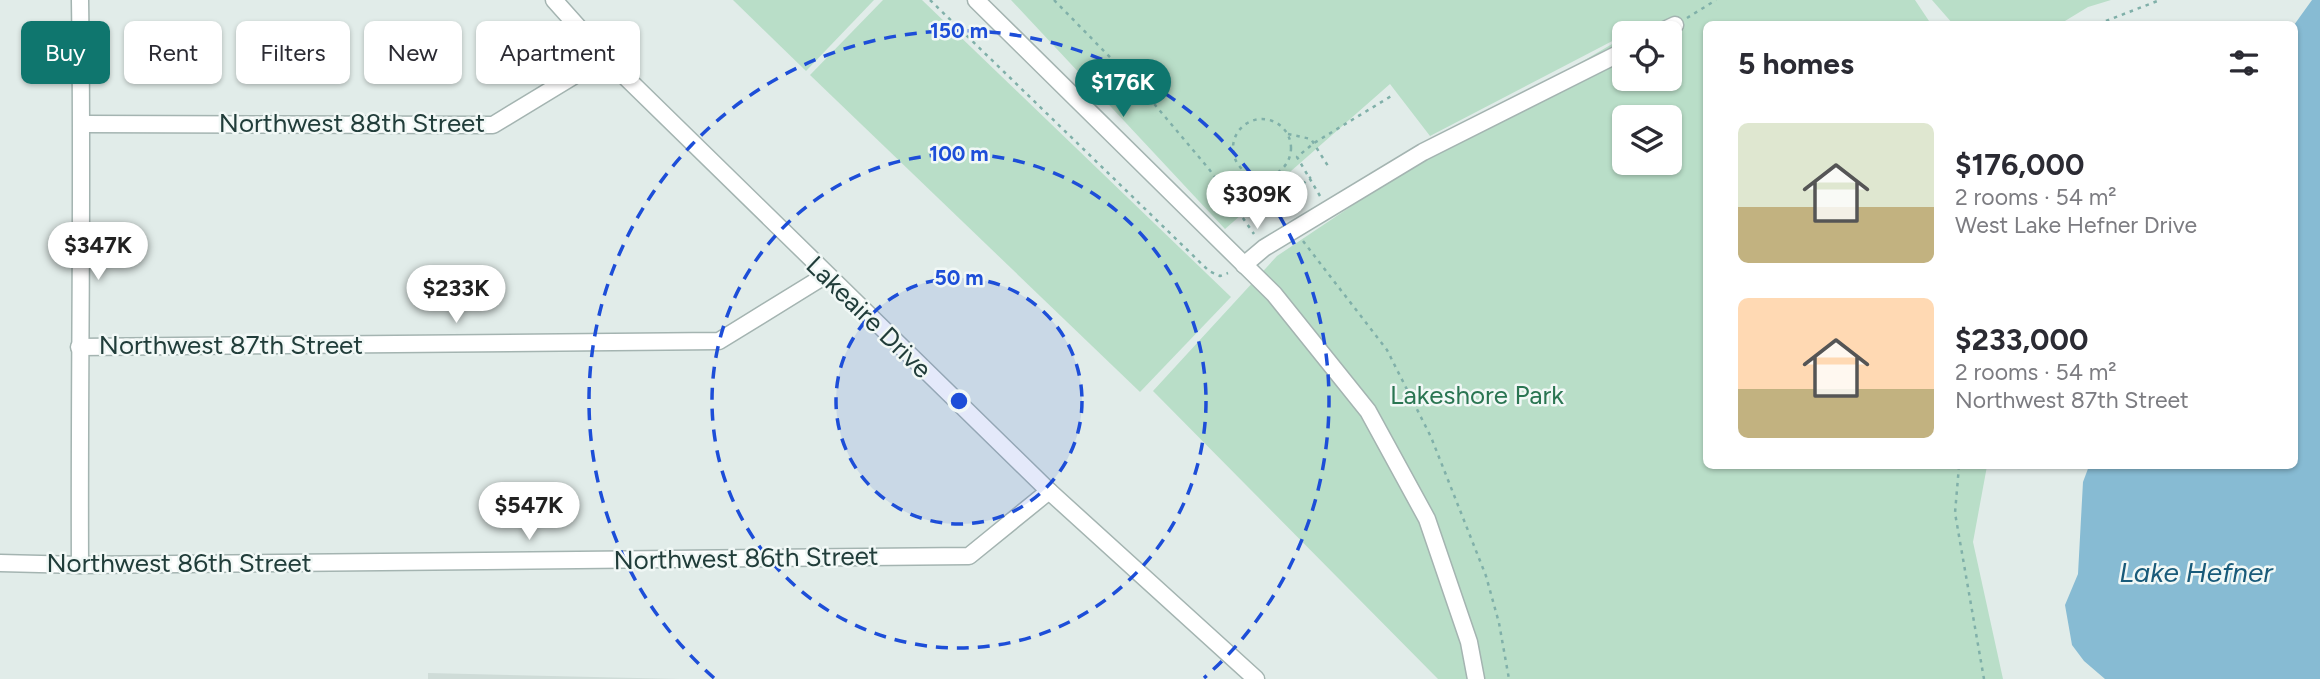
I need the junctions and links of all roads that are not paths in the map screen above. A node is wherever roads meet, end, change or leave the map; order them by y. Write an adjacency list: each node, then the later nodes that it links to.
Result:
1 (80, 0): 8 (street)
2 (554, 0): 4 (street, Lakeaire Drive)
3 (976, 0): 9 (street)
4 (573, 21)
5 (1612, 57): 9 (street)
6 (561, 84): 8 (street, Northwest 88th Street)
7 (632, 84): 10 (street, Lakeaire Drive)
8 (82, 124): 11 (street)
9 (1244, 265): 16 (street)
10 (825, 275): 11 (street, Northwest 87th Street); 12 (street, Lakeaire Drive)
11 (79, 346): 14 (street)
12 (1049, 491): 14 (street, Northwest 86th Street); 15 (street, Lakeaire Drive)
13 (0, 563): 14 (street, Northwest 86th Street)
14 (80, 565)
15 (1256, 679)
16 (1476, 679)

